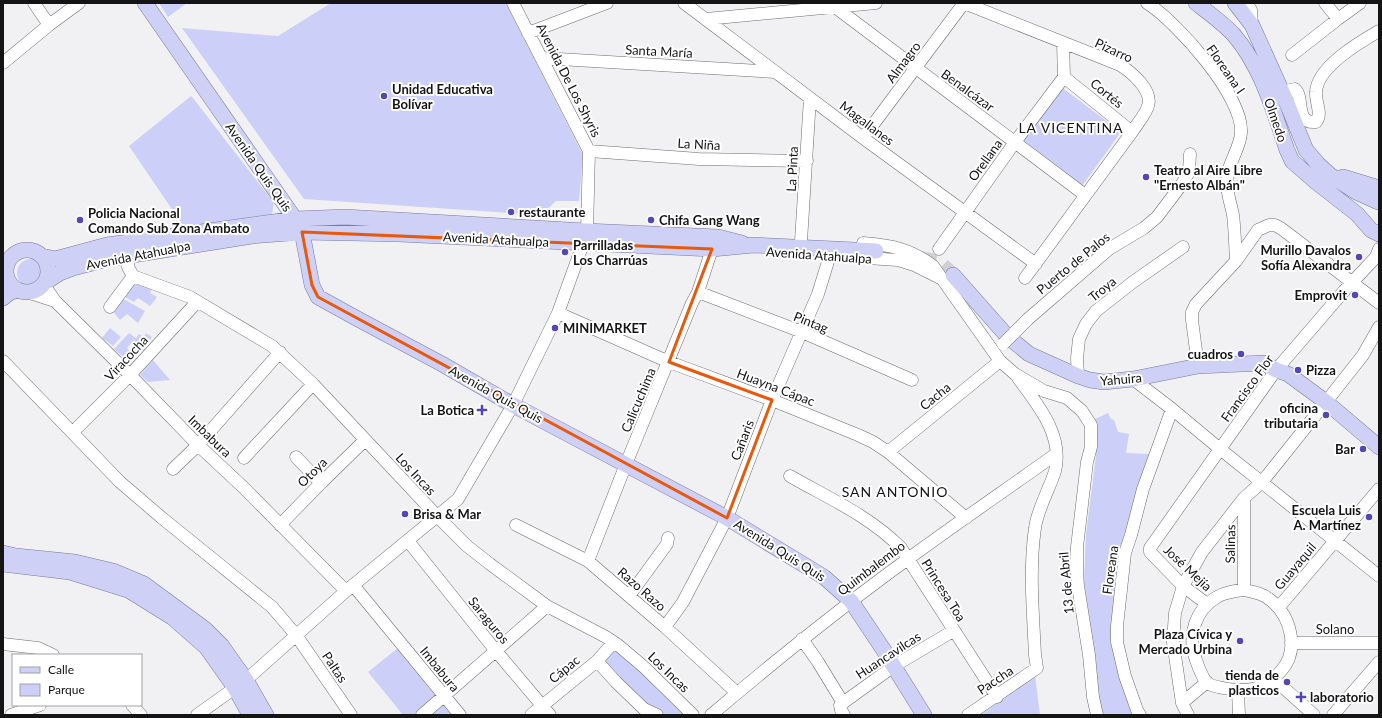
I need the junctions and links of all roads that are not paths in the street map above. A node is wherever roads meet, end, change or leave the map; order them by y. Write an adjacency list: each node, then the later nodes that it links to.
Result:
1 (34, 3): 18 (street)
2 (79, 3): 18 (street)
3 (145, 3): 40 (main road, Avenida Quis Quis)
4 (513, 3): 21 (street, Avenida De Los Shyris)
5 (607, 3): 21 (street)
6 (684, 3): 16 (street, Magallanes)
7 (876, 3): 15 (street)
8 (964, 3): 22 (street, Pizarro); 26 (street, Almagro)
9 (1147, 3): 52 (street, Floreana I)
10 (1196, 3): 41 (main road, Olmedo)
11 (1235, 3): 19 (main road)
12 (1246, 3): 19 (street)
13 (1325, 3): 17 (street)
14 (1360, 3): 17 (street)
15 (835, 7): 16 (street); 26 (street, Benalcázar)
16 (706, 19): 27 (street, Magallanes)
17 (1338, 19): 23 (street)
18 (49, 25): 25 (street)
19 (1252, 25): 29 (main road)
20 (1379, 31): 29 (street)
21 (528, 33): 24 (street, Avenida De Los Shyris)
22 (1063, 43): 28 (street); 31 (street, Pizarro)
23 (1292, 55)
24 (542, 58): 27 (street, Santa María); 34 (street, Avenida De Los Shyris)
25 (3, 63)
26 (915, 69): 32 (street, Almagro); 33 (street, Benalcázar)
27 (775, 72): 30 (street, Magallanes)
28 (1064, 77): 31 (street, Cortés); 33 (street, Orellana)
29 (1284, 96): 38 (main road)
30 (810, 98): 32 (street, Magallanes); 36 (street, La Pinta)
31 (1132, 132): 37 (street, Pizarro)
32 (863, 138): 39 (street, Magallanes)
33 (1015, 142): 37 (street, Benalcázar); 39 (street, Orellana)
34 (589, 151): 36 (street, La Niña); 42 (street, Avenida De Los Shyris)
35 (1190, 154): 70 (street, Puerto de Palos, bridge)
36 (807, 161): 43 (street, La Pinta)
37 (1085, 195): 53 (street, Pizarro)
38 (1379, 197): 41 (main road)
39 (964, 212): 46 (street, Orellana); 53 (street, Magallanes)
40 (298, 226): 42 (main road, Avenida Atahualpa); 49 (main road, Avenida Atahualpa); 51 (main road); 85 (main road, Avenida Quis Quis)
41 (1374, 230)
42 (585, 238): 44 (main road, Avenida Atahualpa); 67 (street, Avenida De Los Shyris)
43 (802, 241): 44 (street, Avenida Atahualpa); 57 (street, Avenida Atahualpa)
44 (716, 245): 48 (main road); 50 (street, Avenida Atahualpa); 61 (street, Calicuchima)
45 (1183, 247): 79 (street, Troya)
46 (938, 249)
47 (1379, 250): 59 (street, Francisco Flor)
48 (876, 251)
49 (128, 255): 55 (street); 58 (main road, Avenida Atahualpa)
50 (830, 255): 57 (street, Avenida Atahualpa); 69 (street, Cañaris)
51 (42, 256): 54 (main road); 58 (main road)
52 (1236, 261): 59 (street); 75 (street)
53 (1036, 264): 56 (street, Pizarro)
54 (6, 270): 60 (main road)
55 (133, 276): 64 (street, Los Incas); 66 (street)
56 (1025, 278)
57 (950, 279): 70 (street, Avenida Atahualpa); 79 (main road, Yahuira)
58 (45, 283): 60 (main road); 63 (street, Imbabura)
59 (1352, 283): 65 (street); 76 (street, Francisco Flor)
60 (24, 291): 62 (main road); 63 (street, Imbabura)
61 (698, 292): 69 (street, Pintag); 74 (street, Calicuchima)
62 (3, 298)
63 (55, 301): 78 (street, Imbabura)
64 (197, 302): 71 (street, Los Incas); 78 (street, Viracocha)
65 (1379, 303)
66 (110, 306)
67 (558, 313): 74 (street, Huayna Cápac); 85 (street, Avenida De Los Shyris)
68 (1379, 327): 84 (street)
69 (802, 332): 81 (street, Pintag); 83 (street, Cañaris)
70 (991, 349): 73 (street, Avenida Atahualpa)
71 (280, 352): 82 (street, Los Incas); 90 (street)
72 (3, 361): 88 (street, Paltas)
73 (1000, 361): 77 (street, Avenida Atahualpa); 93 (street, Cacha)
74 (668, 362): 83 (street, Huayna Cápac); 98 (street, Calicuchima)
75 (1198, 366): 76 (main road, Yahuira); 80 (main road, Yahuira)
76 (1276, 370): 84 (main road); 92 (street, Francisco Flor)
77 (1015, 374): 87 (street, Avenida Atahualpa); 94 (street)
78 (130, 375): 88 (street, Viracocha); 90 (street, Imbabura)
79 (1078, 376): 80 (main road, Yahuira)
80 (1133, 379): 86 (street)
81 (912, 380)
82 (313, 384): 89 (street, Los Incas); 97 (street)
83 (772, 400): 93 (street, Huayna Cápac); 106 (street, Cañaris)
84 (1324, 404): 91 (main road); 95 (main road); 101 (street)
85 (513, 405): 98 (main road, Avenida Quis Quis); 105 (street, Avenida De Los Shyris)
86 (1172, 409): 92 (street); 171 (street, Floreana)
87 (1091, 425): 170 (street, 13 de Abril)
88 (73, 432): 129 (street, Paltas)
89 (365, 440): 102 (street, Otoya); 105 (street, Los Incas)
90 (198, 445): 99 (street); 108 (street, Imbabura)
91 (1379, 447)
92 (1220, 449): 101 (street); 113 (street, Francisco Flor)
93 (888, 452): 107 (street, Huayna Cápac)
94 (1056, 454): 107 (street, Quimbalembo); 148 (street, Paccha)
95 (1379, 454)
96 (296, 457): 102 (street)
97 (244, 458)
98 (626, 464): 106 (main road, Avenida Quis Quis); 116 (street, Calicuchima)
99 (173, 469)
100 (790, 476): 115 (street, Princesa Toa)
101 (1262, 482): 104 (street); 111 (street)
102 (321, 483): 108 (street, Otoya)
103 (1379, 489): 111 (street, Guayaquil)
104 (1244, 498): 119 (street); 121 (street, Salinas)
105 (437, 516): 112 (street, Avenida De Los Shyris); 125 (street, Los Incas)
106 (727, 518): 123 (main road, Avenida Quis Quis); 127 (street, Cañaris)
107 (966, 518): 115 (street, Quimbalembo)
108 (280, 525): 120 (street, Imbabura)
109 (516, 525): 116 (street, Razo Razo)
110 (668, 538): 122 (street)
111 (1335, 540): 118 (street); 126 (street, Guayaquil)
112 (408, 541): 120 (street, Avenida De Los Shyris); 137 (street, Saraguros)
113 (1150, 552): 119 (street, José Mejía)
114 (3, 554): 144 (main road)
115 (908, 558): 123 (street, Quimbalembo); 128 (street, Princesa Toa)
116 (588, 561): 122 (street, Razo Razo)
117 (3, 564): 144 (main road)
118 (1379, 576)
119 (1183, 586): 124 (street, José Mejía); 132 (street)
120 (350, 588): 129 (street, Avenida De Los Shyris); 147 (street, Imbabura)
121 (1244, 590): 124 (street); 126 (street)
122 (629, 596): 127 (street, Razo Razo)
123 (851, 601): 130 (street, Quimbalembo); 141 (main road, Avenida Quis Quis)
124 (1207, 604): 131 (street)
125 (547, 606): 133 (street, Los Incas); 137 (street)
126 (1278, 607): 134 (street)
127 (664, 627): 146 (street, Razo Razo)
128 (953, 631): 141 (street, Huancavilcas); 148 (street, Princesa Toa)
129 (296, 635): 144 (street, Avenida De Los Shyris); 160 (street, Paltas)
130 (802, 639): 146 (street, Quimbalembo); 153 (street)
131 (1191, 639): 132 (street); 143 (street)
132 (1173, 642): 149 (street)
133 (613, 643): 139 (street, Cápac); 166 (street, Los Incas)
134 (1291, 643): 135 (street, Solano); 142 (street)
135 (1379, 643)
136 (3, 644): 138 (street)
137 (496, 651): 147 (street); 152 (street, Saraguros)
138 (51, 654)
139 (597, 661): 152 (street, Cápac); 154 (street)
140 (1378, 665): 175 (street)
141 (894, 666): 153 (street, Huancavilcas); 168 (main road, Avenida Quis Quis)
142 (1274, 678): 145 (street); 174 (street)
143 (1207, 682): 145 (street); 149 (street)
144 (240, 684): 157 (street, Avenida De Los Shyris); 158 (main road); 159 (main road)
145 (1238, 691): 173 (street)
146 (736, 693): 167 (street, Quimbalembo)
147 (445, 696): 161 (street); 162 (street, Imbabura)
148 (997, 697): 169 (street, Paccha)
149 (1182, 703): 172 (street)
150 (37, 706): 155 (street)
151 (133, 706): 156 (street)
152 (542, 706): 163 (street, Cápac); 164 (street, Saraguros)
153 (842, 708)
154 (641, 712): 165 (street)
155 (11, 715)
156 (141, 715)
157 (197, 715)
158 (250, 715)
159 (266, 715)
160 (351, 715)
161 (422, 715)
162 (460, 715)
163 (531, 715)
164 (550, 715)
165 (658, 715)
166 (693, 715)
167 (711, 715)
168 (924, 715)
169 (968, 715)
170 (1098, 715)
171 (1140, 715)
172 (1188, 715)
173 (1239, 715)
174 (1314, 715)
175 (1333, 715)

